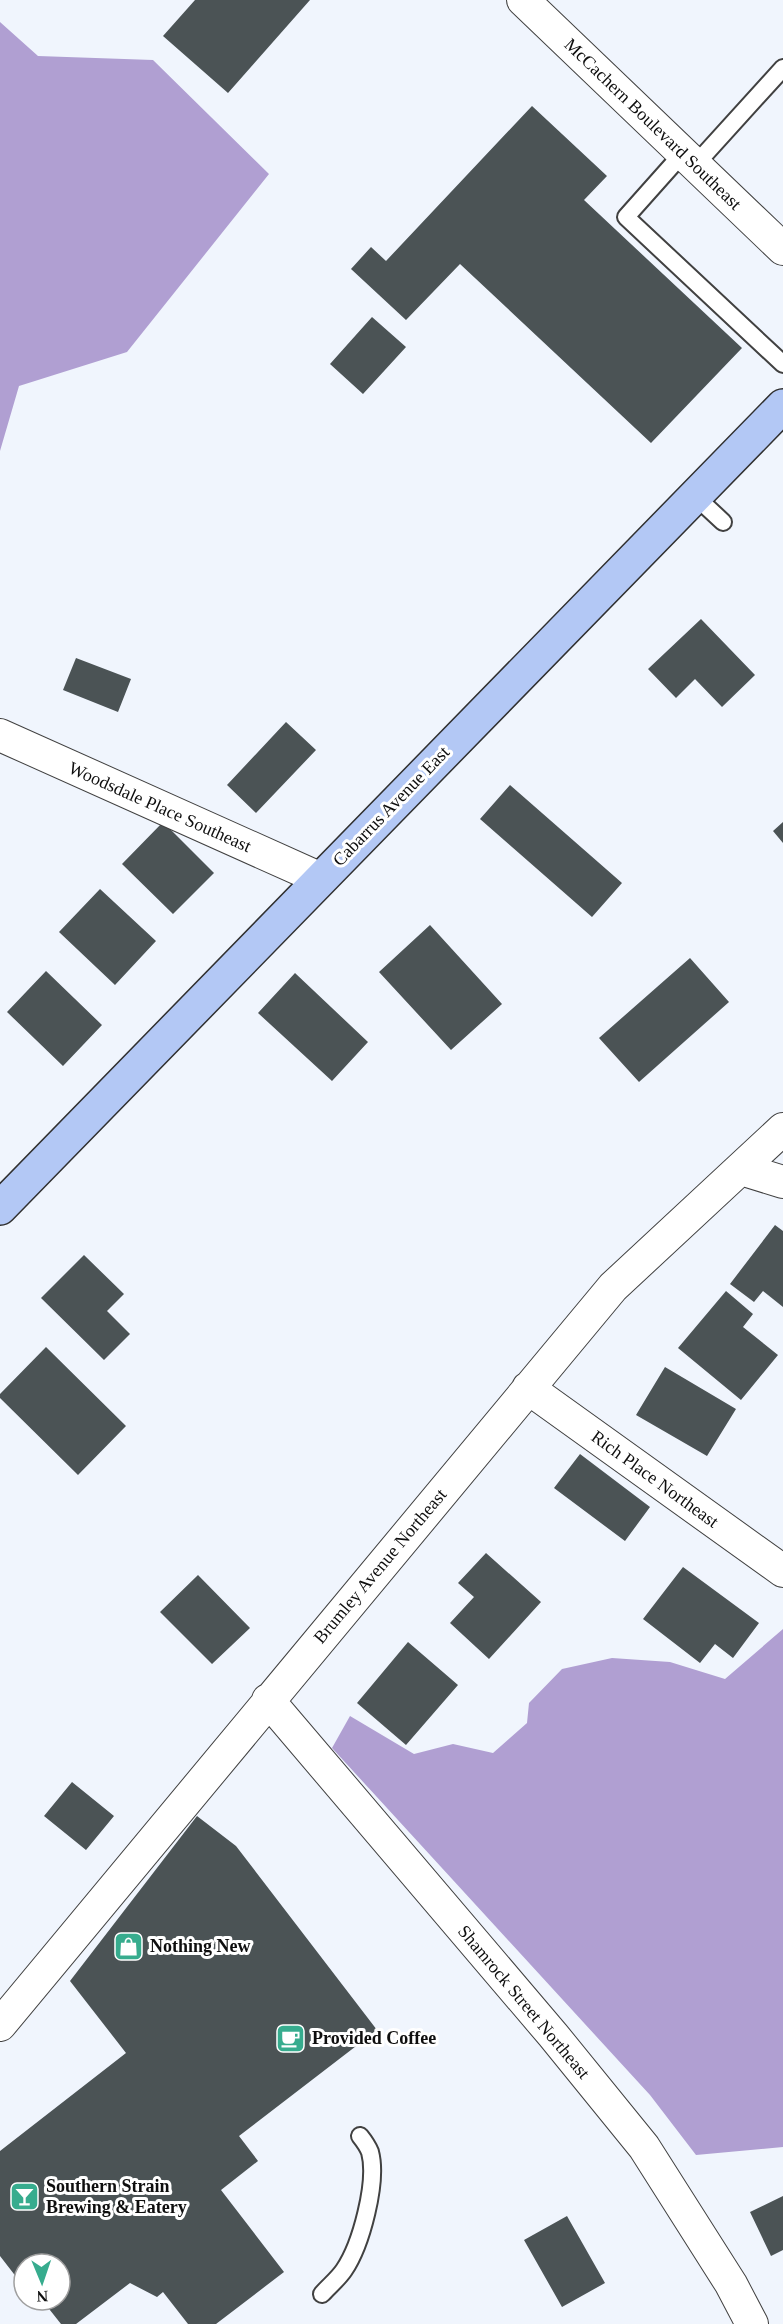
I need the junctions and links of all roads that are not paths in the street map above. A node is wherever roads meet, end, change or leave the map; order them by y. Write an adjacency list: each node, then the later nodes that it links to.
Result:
1 (523, 0): 3 (street, McCachern Boulevard Southeast)
2 (783, 68): 3 (lane)
3 (689, 159): 4 (street, McCachern Boulevard Southeast); 5 (lane)
4 (783, 249)
5 (783, 364)
6 (783, 406): 7 (main road, Cabarrus Avenue East)
7 (694, 495): 8 (lane); 10 (main road, Cabarrus Avenue East)
8 (723, 522)
9 (0, 735): 10 (street, Woodsdale Place Southeast)
10 (320, 878): 14 (main road, Cabarrus Avenue East)
11 (783, 1129): 12 (street, Brumley Avenue Northeast)
12 (741, 1168): 13 (street); 15 (street, Brumley Avenue Northeast)
13 (783, 1182)
14 (0, 1208)
15 (528, 1388): 16 (street, Rich Place Northeast); 17 (street, Brumley Avenue Northeast)
16 (783, 1571)
17 (268, 1700): 18 (street, Brumley Avenue Northeast); 21 (street, Shamrock Street Northeast)
18 (0, 2025)
19 (360, 2136): 20 (lane)
20 (322, 2294)
21 (752, 2324)

